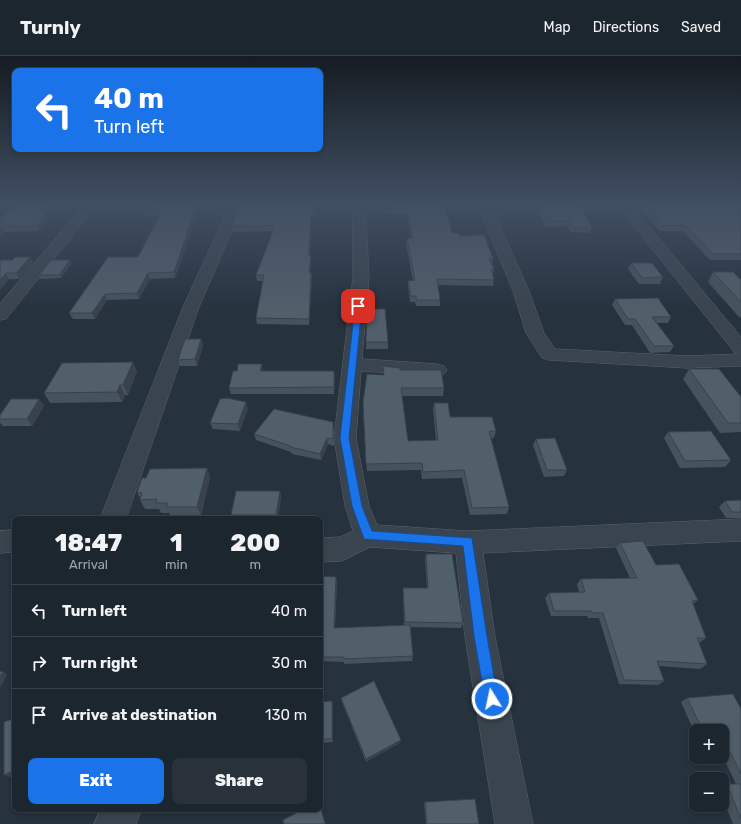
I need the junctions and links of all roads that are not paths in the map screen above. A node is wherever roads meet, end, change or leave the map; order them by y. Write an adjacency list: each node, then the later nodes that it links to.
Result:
1 (64, 239): 6 (street)
2 (221, 239): 11 (street)
3 (360, 239): 9 (street)
4 (499, 239): 8 (street)
5 (651, 239): 7 (street)
6 (0, 315)
7 (741, 349)
8 (741, 360)
9 (353, 364): 10 (street); 13 (street)
10 (437, 370)
11 (113, 516)
12 (741, 530): 16 (street)
13 (368, 536): 16 (street); 17 (street)
14 (12, 541): 15 (street)
15 (0, 542)
16 (468, 542): 20 (street)
17 (323, 550)
18 (122, 812): 19 (street)
19 (113, 824)
20 (514, 824)

